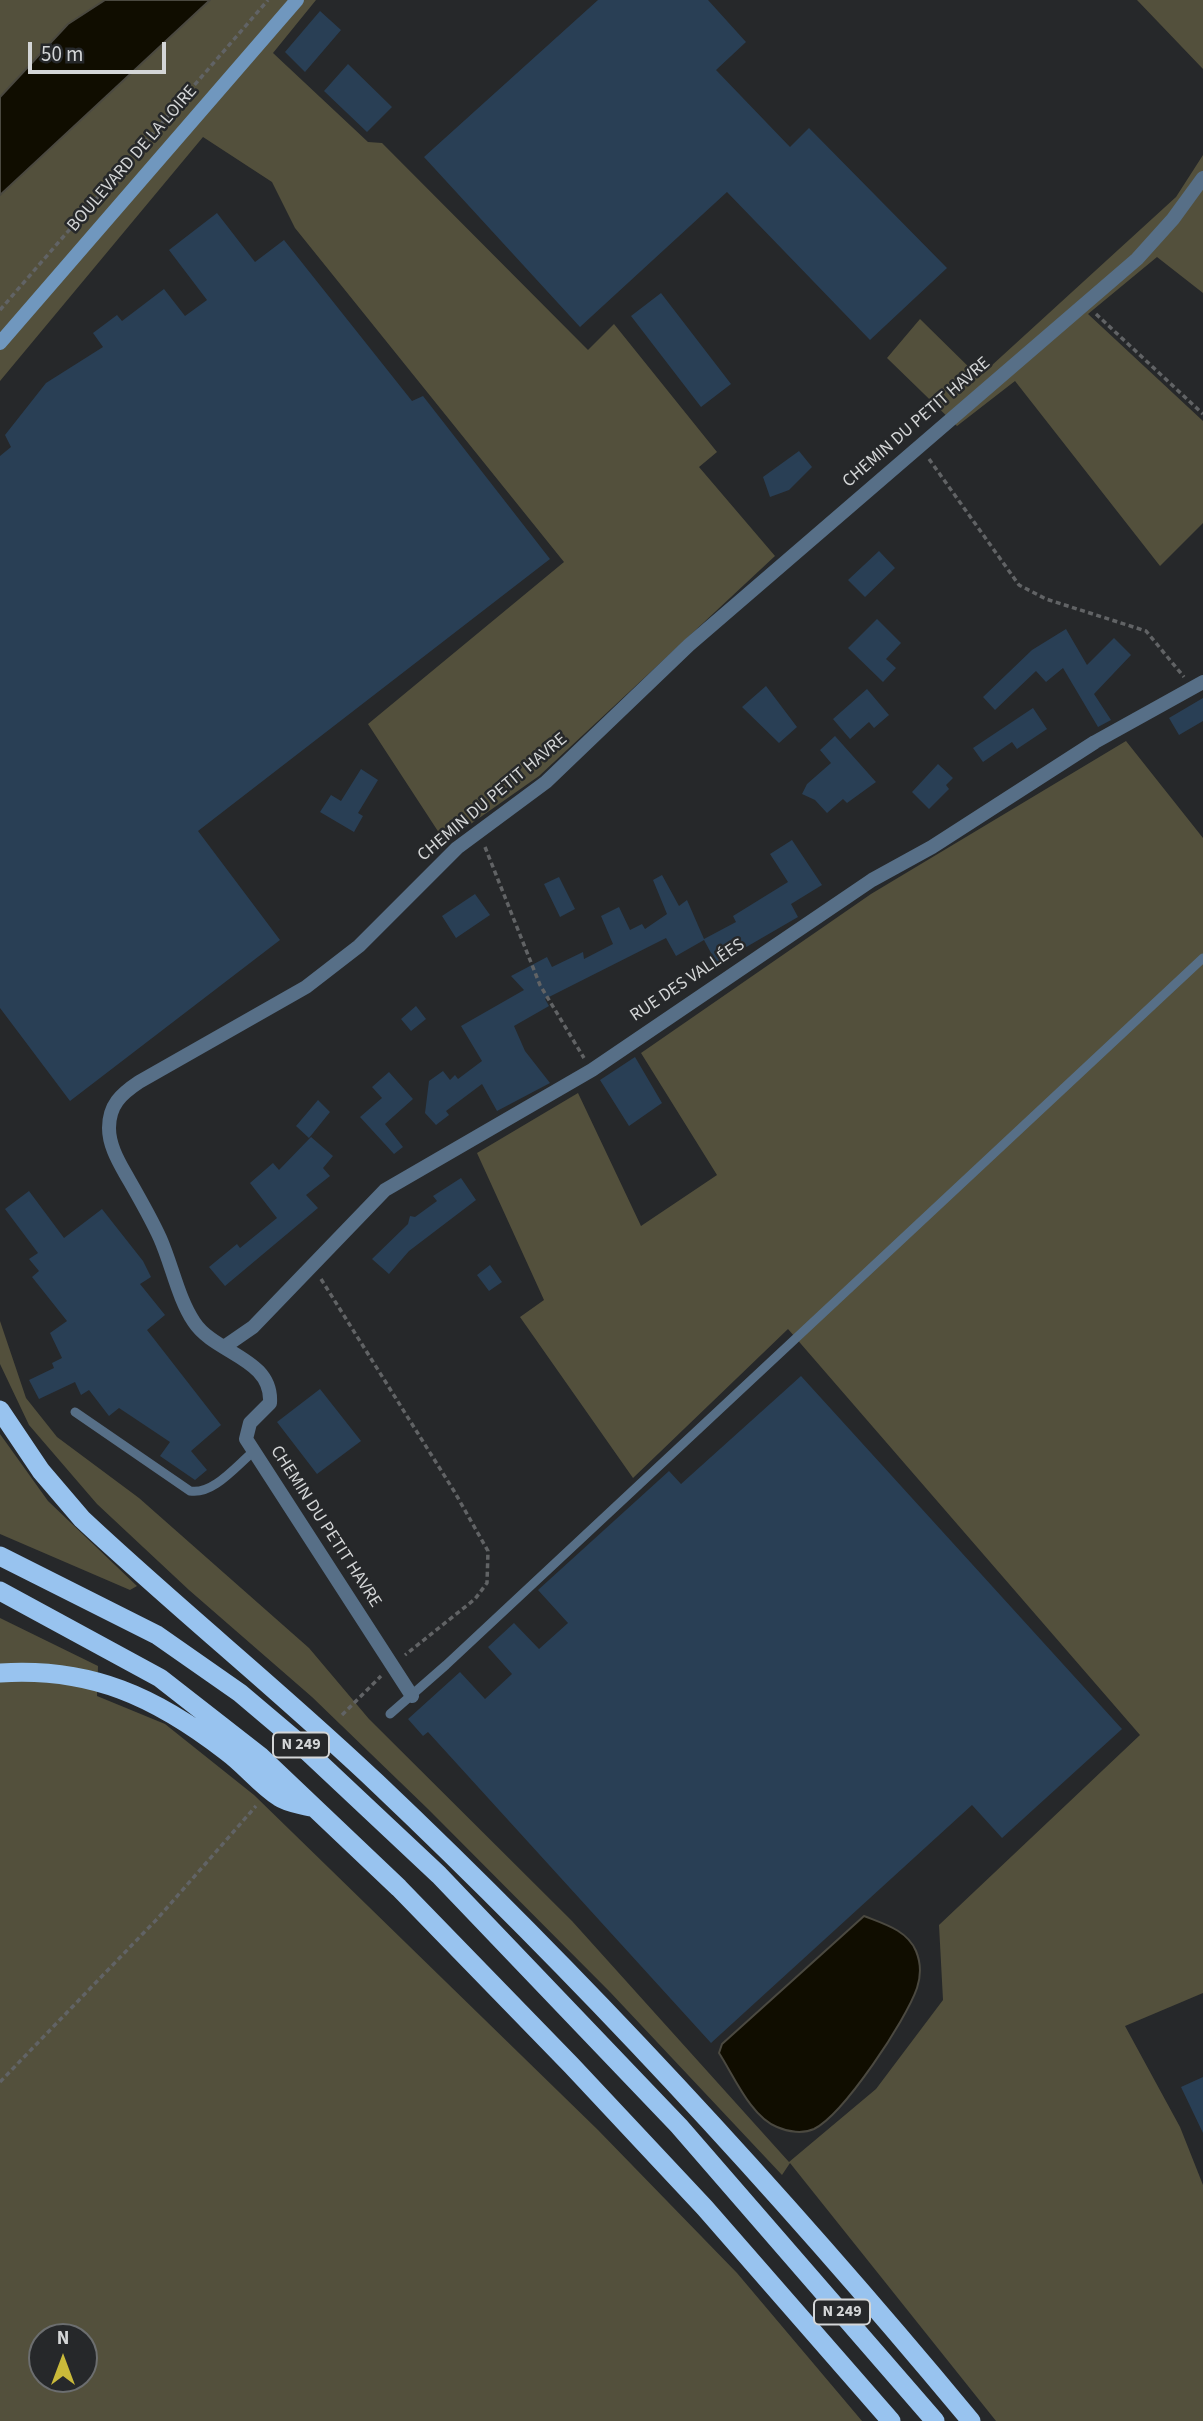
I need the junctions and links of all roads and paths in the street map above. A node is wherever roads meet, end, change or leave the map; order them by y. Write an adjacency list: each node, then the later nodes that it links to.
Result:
1 (268, 0): 5 (path)
2 (297, 0): 6 (main road, BOULEVARD DE LA LOIRE)
3 (1203, 178): 4 (street, CHEMIN DU PETIT HAVRE)
4 (1085, 303): 7 (path); 8 (street, CHEMIN DU PETIT HAVRE)
5 (0, 310)
6 (0, 343)
7 (1203, 414)
8 (920, 446): 9 (path); 10 (street, CHEMIN DU PETIT HAVRE)
9 (1198, 684): 12 (street, RUE DES VALLÉES)
10 (478, 832): 12 (path); 14 (street, CHEMIN DU PETIT HAVRE)
11 (1203, 958): 22 (lane)
12 (592, 1070): 13 (street, RUE DES VALLÉES)
13 (314, 1265): 14 (street, RUE DES VALLÉES); 20 (path)
14 (224, 1347): 17 (street, CHEMIN DU PETIT HAVRE)
15 (0, 1410): 30 (highway)
16 (75, 1412): 17 (lane)
17 (253, 1452): 20 (street, CHEMIN DU PETIT HAVRE)
18 (0, 1556): 29 (highway, N 249)
19 (0, 1591): 26 (highway, N 249)
20 (392, 1666): 22 (street, CHEMIN DU PETIT HAVRE); 24 (path)
21 (0, 1673): 26 (highway)
22 (412, 1696): 23 (lane)
23 (390, 1714)
24 (342, 1715)
25 (256, 1806): 27 (path)
26 (312, 1808): 28 (highway, N 249)
27 (0, 2082)
28 (891, 2421)
29 (935, 2421)
30 (971, 2421)

